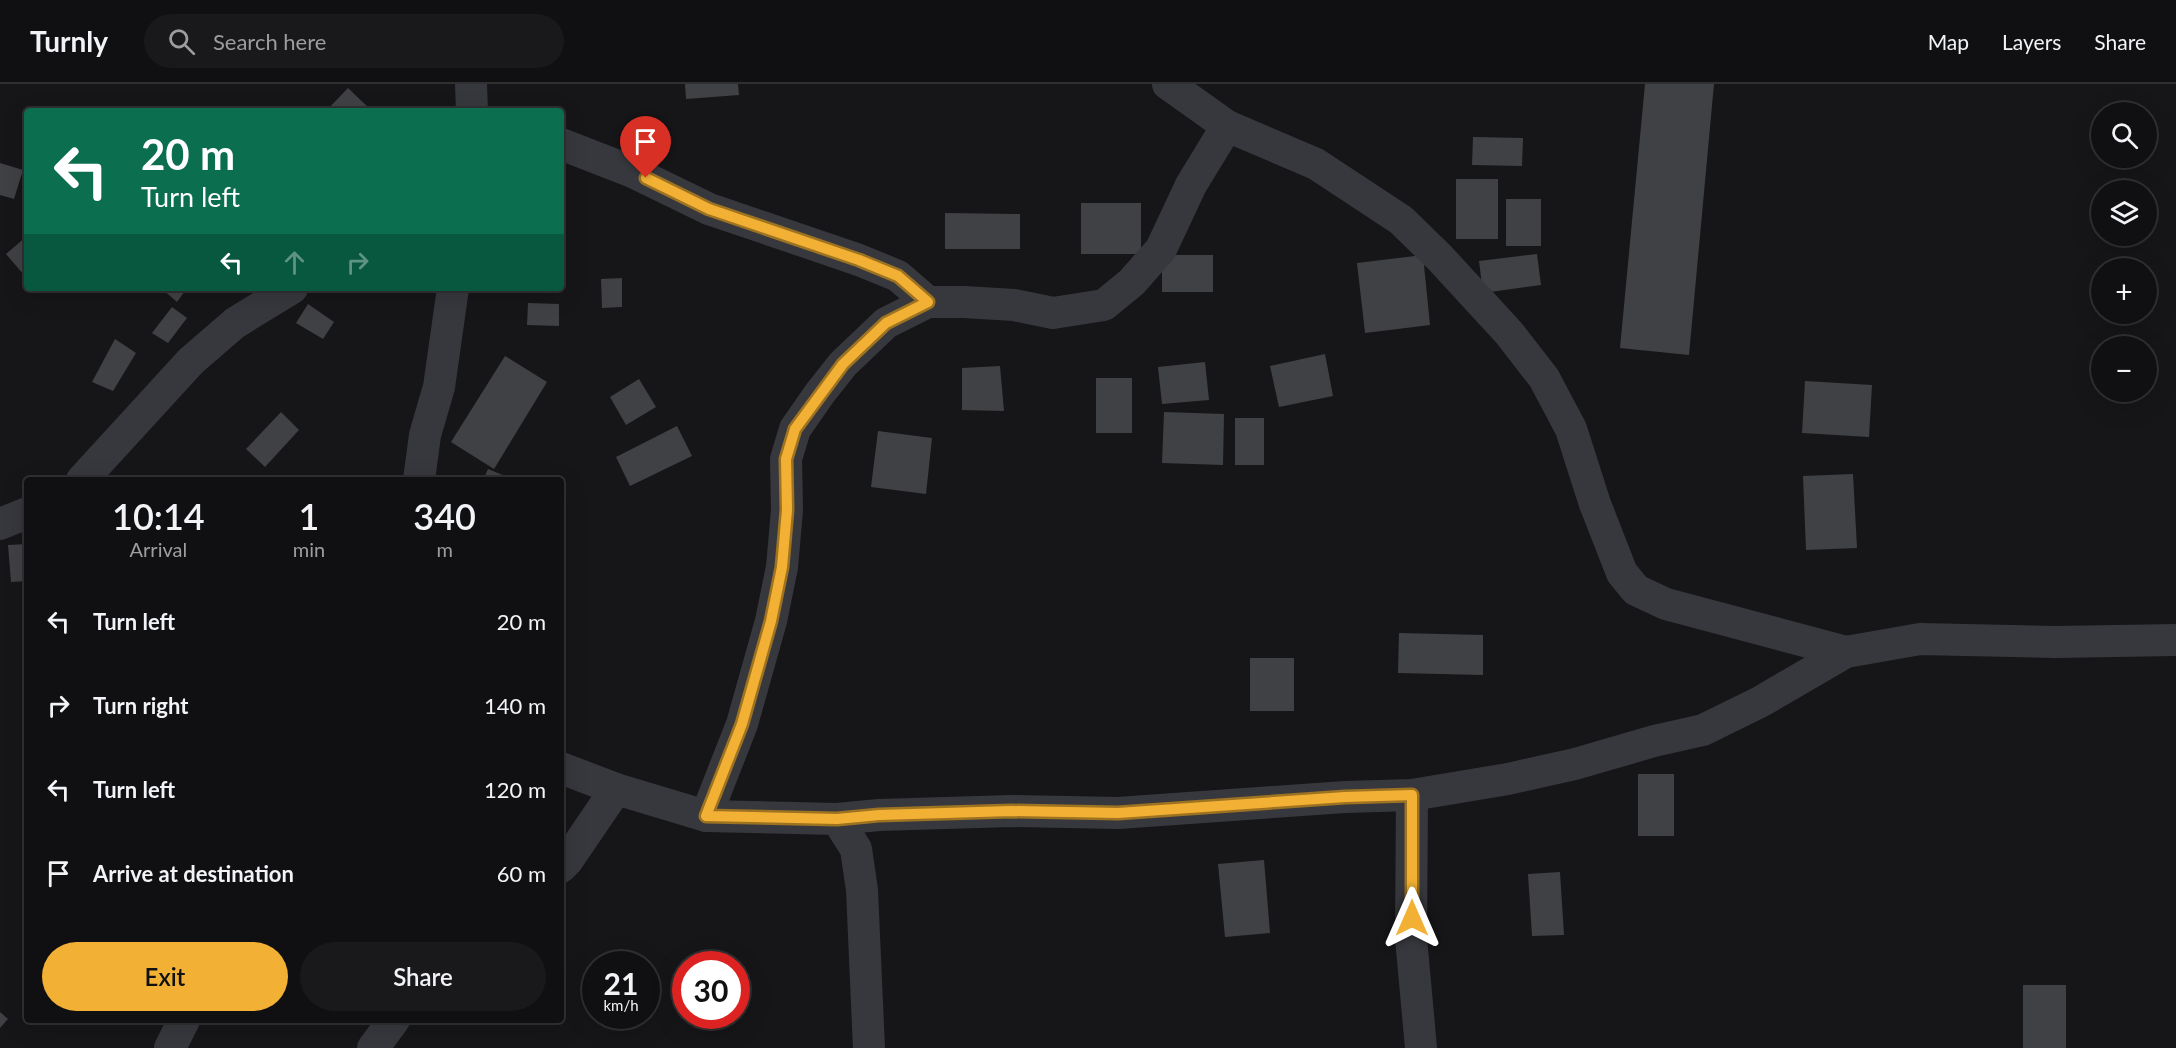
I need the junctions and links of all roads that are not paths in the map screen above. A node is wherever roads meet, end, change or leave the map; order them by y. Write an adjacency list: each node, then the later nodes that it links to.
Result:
1 (471, 84): 3 (street)
2 (1168, 84): 4 (street)
3 (472, 108)
4 (1227, 126): 8 (street); 14 (street)
5 (564, 145): 8 (street)
6 (287, 291): 9 (street)
7 (453, 291): 10 (street)
8 (928, 302): 18 (street)
9 (85, 477)
10 (418, 477)
11 (24, 514): 12 (street)
12 (0, 524)
13 (2176, 639): 14 (street)
14 (1846, 652): 17 (street)
15 (564, 769): 16 (street)
16 (616, 789): 18 (street); 20 (street)
17 (1412, 795): 19 (street); 26 (street)
18 (706, 816): 19 (street)
19 (837, 819): 25 (street)
20 (564, 864)
21 (183, 1023): 23 (street)
22 (392, 1023): 24 (street)
23 (171, 1048)
24 (373, 1048)
25 (869, 1048)
26 (1421, 1048)

